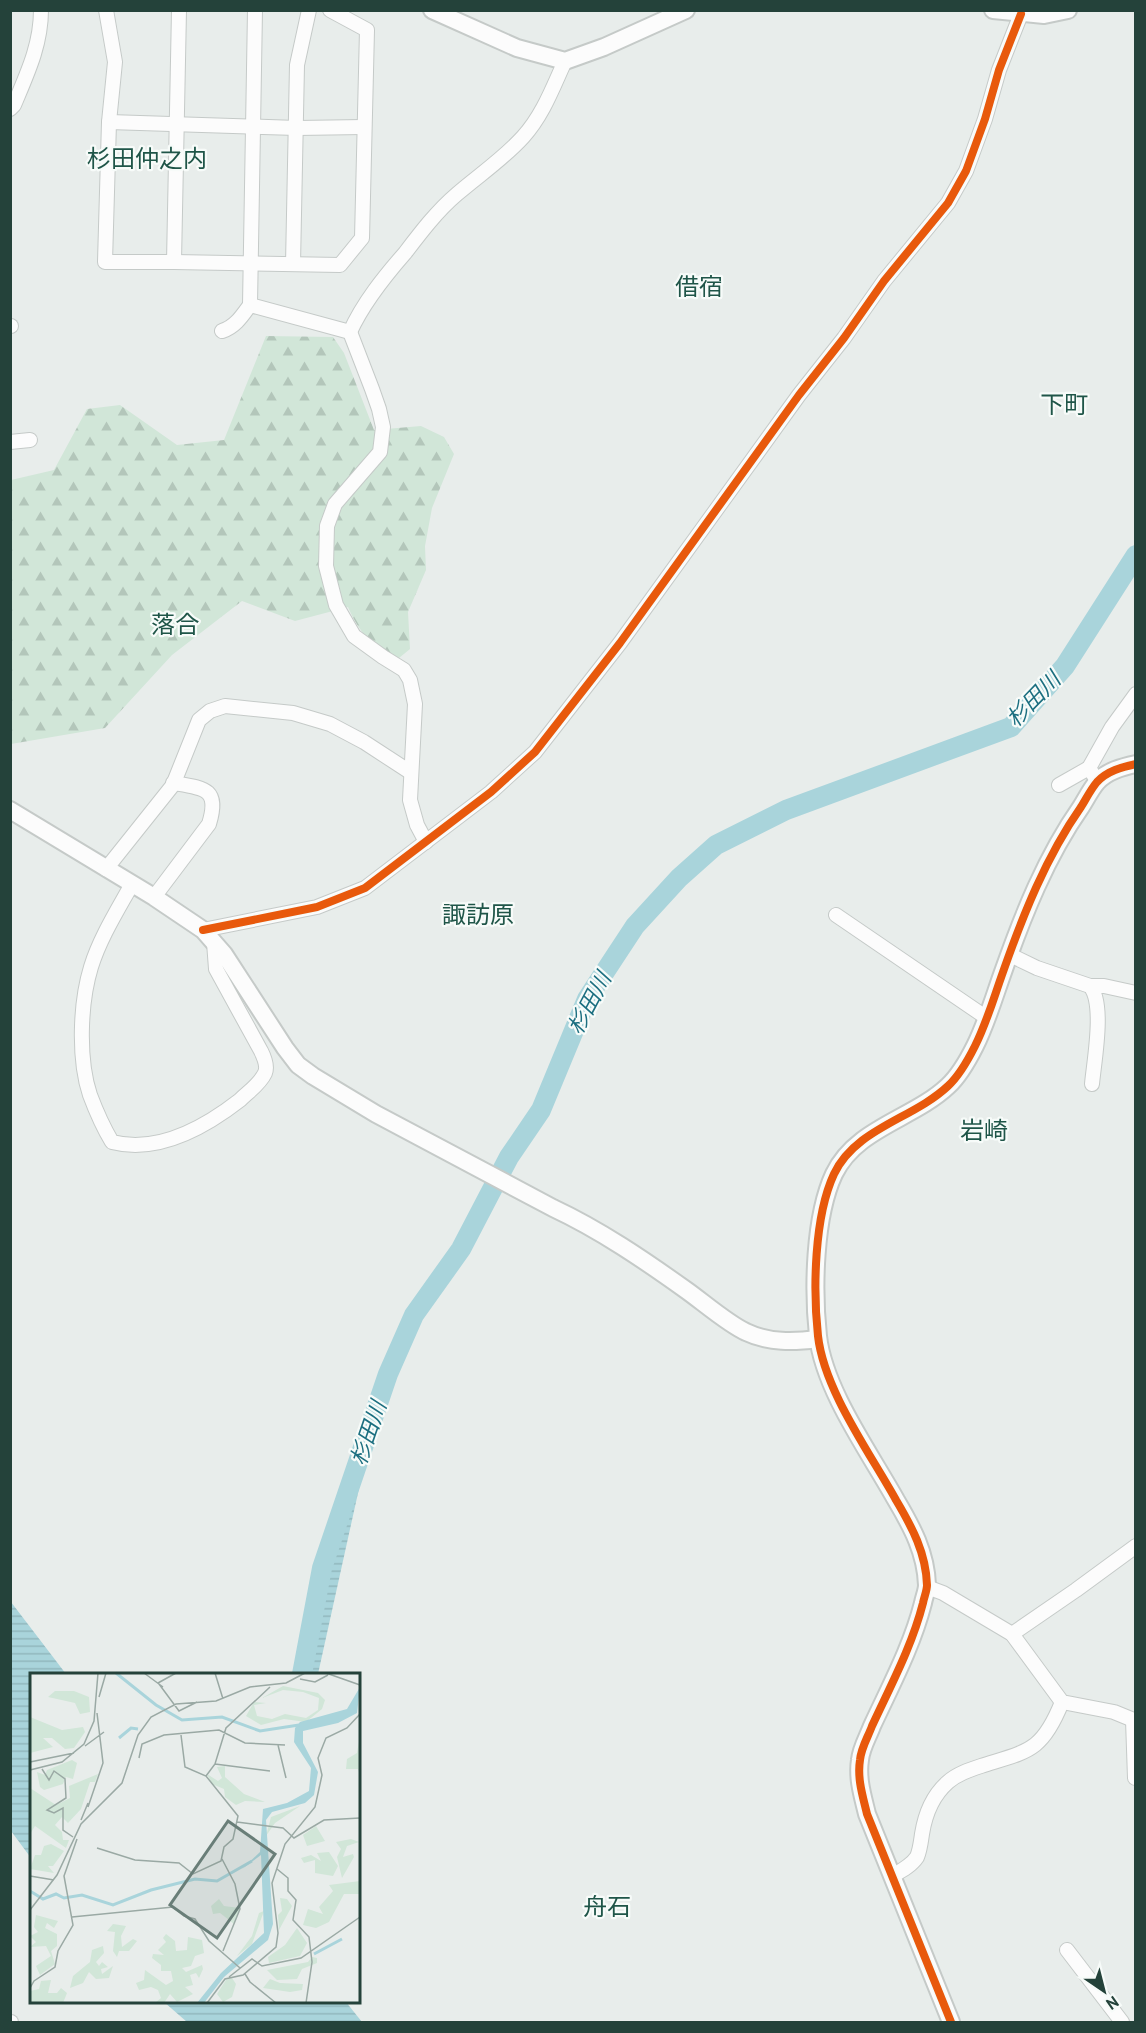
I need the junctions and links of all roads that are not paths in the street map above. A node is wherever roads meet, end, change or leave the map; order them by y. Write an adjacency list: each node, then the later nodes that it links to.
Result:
1 (41, 10): 13 (street)
2 (106, 10): 14 (street)
3 (179, 10): 15 (street)
4 (255, 10): 16 (street)
5 (309, 10): 18 (street)
6 (330, 10): 17 (street)
7 (432, 10): 12 (street)
8 (686, 10): 12 (street)
9 (993, 10): 11 (street)
10 (1068, 10): 11 (street)
11 (1021, 14): 34 (street)
12 (565, 61): 24 (street)
13 (10, 109)
14 (110, 123): 15 (street); 19 (street)
15 (178, 125): 16 (street); 19 (street)
16 (251, 126): 18 (street); 20 (street)
17 (364, 127): 18 (street); 21 (street)
18 (297, 128): 21 (street)
19 (174, 262): 20 (street)
20 (249, 264): 21 (street); 22 (street)
21 (293, 264)
22 (250, 304): 23 (street); 24 (street)
23 (222, 331)
24 (350, 332): 29 (street)
25 (30, 441): 26 (street)
26 (10, 442)
27 (1136, 694): 30 (street)
28 (1136, 764): 30 (street)
29 (410, 772): 31 (street); 34 (street)
30 (1093, 775): 32 (street); 40 (street)
31 (173, 783): 35 (street); 37 (street)
32 (1059, 785)
33 (10, 810): 35 (street)
34 (426, 842): 39 (street)
35 (106, 868): 36 (street)
36 (132, 884): 37 (street); 39 (street)
37 (154, 897): 39 (street)
38 (836, 915): 43 (street)
39 (208, 936): 45 (street)
40 (1010, 955): 41 (street); 43 (street)
41 (1090, 986): 42 (street); 44 (street)
42 (1136, 993)
43 (987, 1018): 45 (street)
44 (1092, 1084)
45 (818, 1339): 47 (street)
46 (1136, 1546): 48 (street)
47 (927, 1587): 48 (street); 52 (street)
48 (1012, 1634): 49 (street)
49 (1062, 1702): 50 (street); 52 (street)
50 (1134, 1720): 51 (street)
51 (1135, 1778)
52 (892, 1876): 54 (street)
53 (1067, 1950): 55 (street)
54 (951, 2022)
55 (1122, 2022)

